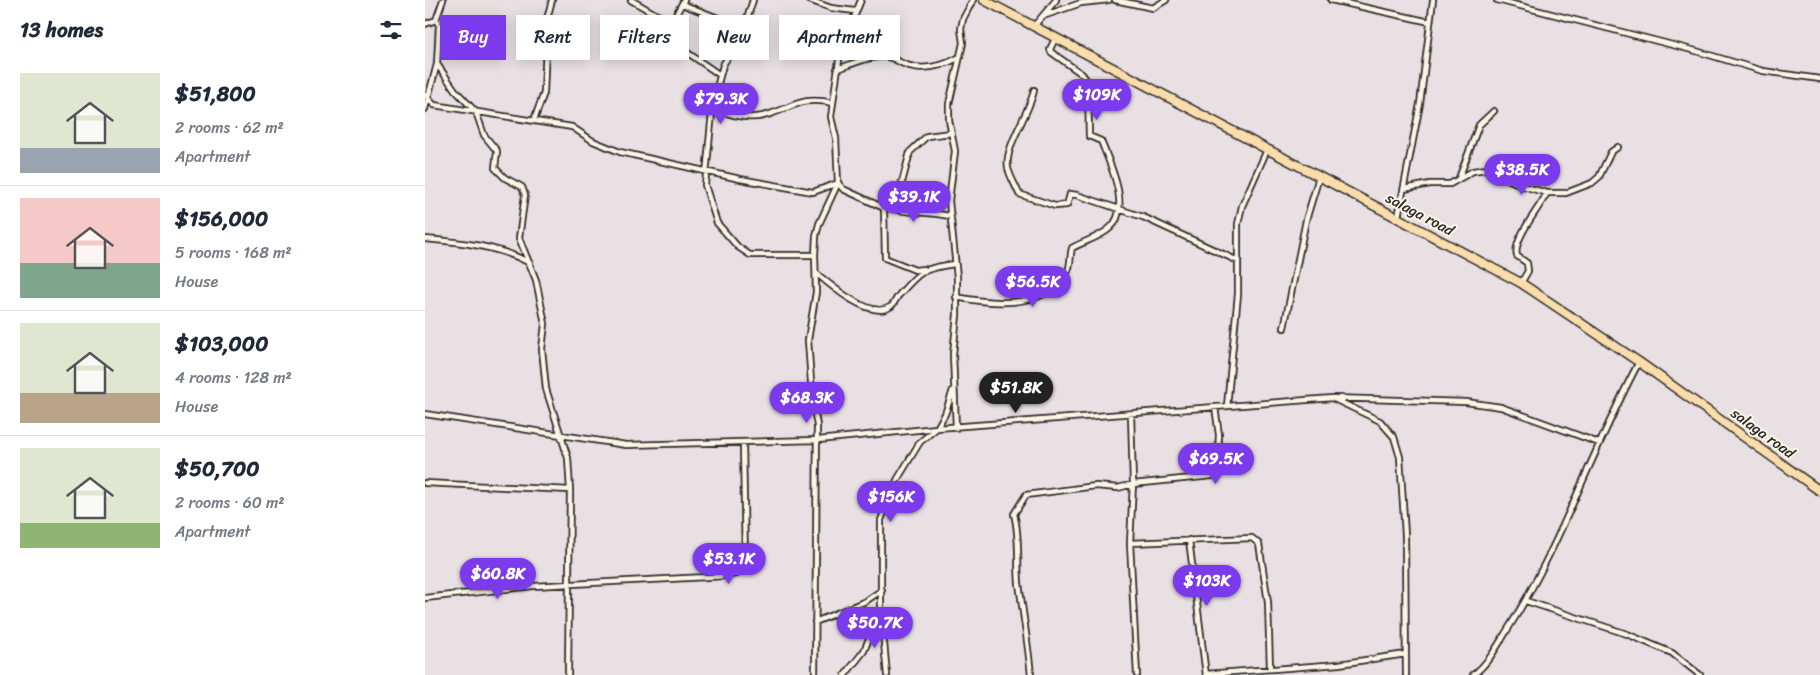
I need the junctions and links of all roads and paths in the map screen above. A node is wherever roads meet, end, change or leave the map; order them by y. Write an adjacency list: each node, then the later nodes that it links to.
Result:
1 (443, 0): 23 (street)
2 (552, 0): 42 (street)
3 (631, 0): 18 (street)
4 (753, 0): 21 (street)
5 (809, 0): 17 (street)
6 (861, 0): 17 (street)
7 (973, 0): 29 (street)
8 (985, 0): 26 (main road, salaga road)
9 (1056, 0): 22 (street)
10 (1109, 0): 22 (street)
11 (1115, 0): 12 (street)
12 (1166, 0)
13 (1331, 0): 24 (street)
14 (1433, 0): 24 (street)
15 (1497, 0): 34 (street)
16 (683, 2): 19 (street); 20 (street)
17 (855, 12): 32 (street)
18 (657, 15)
19 (676, 15)
20 (714, 15)
21 (748, 15)
22 (1043, 16): 26 (street)
23 (436, 20): 25 (street); 31 (street)
24 (1430, 22): 50 (street)
25 (425, 24)
26 (1034, 26): 27 (main road, salaga road)
27 (1056, 37): 45 (main road, salaga road); 53 (street)
28 (689, 54): 33 (street)
29 (960, 57): 32 (street); 43 (street)
30 (726, 60): 33 (street)
31 (437, 64): 36 (street); 41 (street)
32 (837, 69): 37 (street)
33 (720, 75): 38 (street)
34 (1820, 79)
35 (1035, 90): 53 (street)
36 (426, 96): 39 (street); 41 (street)
37 (833, 103): 38 (street); 49 (street)
38 (714, 109): 46 (street)
39 (425, 110)
40 (1494, 111): 48 (street)
41 (476, 112): 42 (street); 59 (street)
42 (534, 120): 46 (street)
43 (951, 133): 52 (street); 54 (street)
44 (1618, 147): 51 (street)
45 (1267, 150): 47 (main road, salaga road); 58 (street)
46 (705, 170): 49 (street); 57 (street)
47 (1319, 177): 55 (main road, salaga road); 65 (street)
48 (1459, 178): 50 (street); 51 (street)
49 (837, 183): 52 (street); 57 (street)
50 (1404, 189): 55 (street)
51 (1547, 193): 63 (street)
52 (885, 207): 54 (street); 61 (street)
53 (1120, 208): 58 (street); 64 (street)
54 (949, 216): 60 (street)
55 (1398, 217): 63 (main road, salaga road)
56 (425, 239): 59 (street)
57 (815, 255): 62 (street)
58 (1238, 261): 69 (street)
59 (531, 264): 75 (street)
60 (954, 264): 61 (street); 64 (street)
61 (925, 269): 62 (street)
62 (815, 272): 76 (street)
63 (1521, 283): 66 (main road, salaga road)
64 (956, 297): 67 (street)
65 (1283, 328)
66 (1639, 362): 78 (street); 82 (main road, salaga road)
67 (954, 389): 73 (street); 74 (street)
68 (1333, 398): 69 (street); 78 (street); 91 (street)
69 (1227, 406): 70 (street)
70 (1215, 408): 72 (street); 80 (street)
71 (425, 414): 75 (street)
72 (1131, 414): 74 (street); 80 (street)
73 (937, 428): 74 (street); 76 (street); 86 (street)
74 (956, 428)
75 (561, 433): 77 (street); 81 (street)
76 (817, 440): 77 (street); 90 (street)
77 (743, 442): 85 (street)
78 (1599, 443): 88 (street)
79 (425, 483): 81 (street)
80 (1133, 484): 84 (street); 99 (street)
81 (570, 490): 85 (street)
82 (1820, 491)
83 (1189, 540): 84 (street); 92 (street); 93 (street)
84 (1130, 543): 100 (street)
85 (569, 584): 87 (street); 95 (street)
86 (882, 590): 89 (street); 90 (street)
87 (425, 598)
88 (1526, 601): 94 (street); 102 (street)
89 (881, 610): 97 (street); 98 (street)
90 (815, 622): 96 (street)
91 (1406, 654): 92 (street); 101 (street)
92 (1270, 669): 93 (street)
93 (1206, 674)
94 (1476, 674)
95 (568, 675)
96 (815, 675)
97 (845, 675)
98 (887, 675)
99 (1031, 675)
100 (1137, 675)
101 (1406, 675)
102 (1701, 675)

